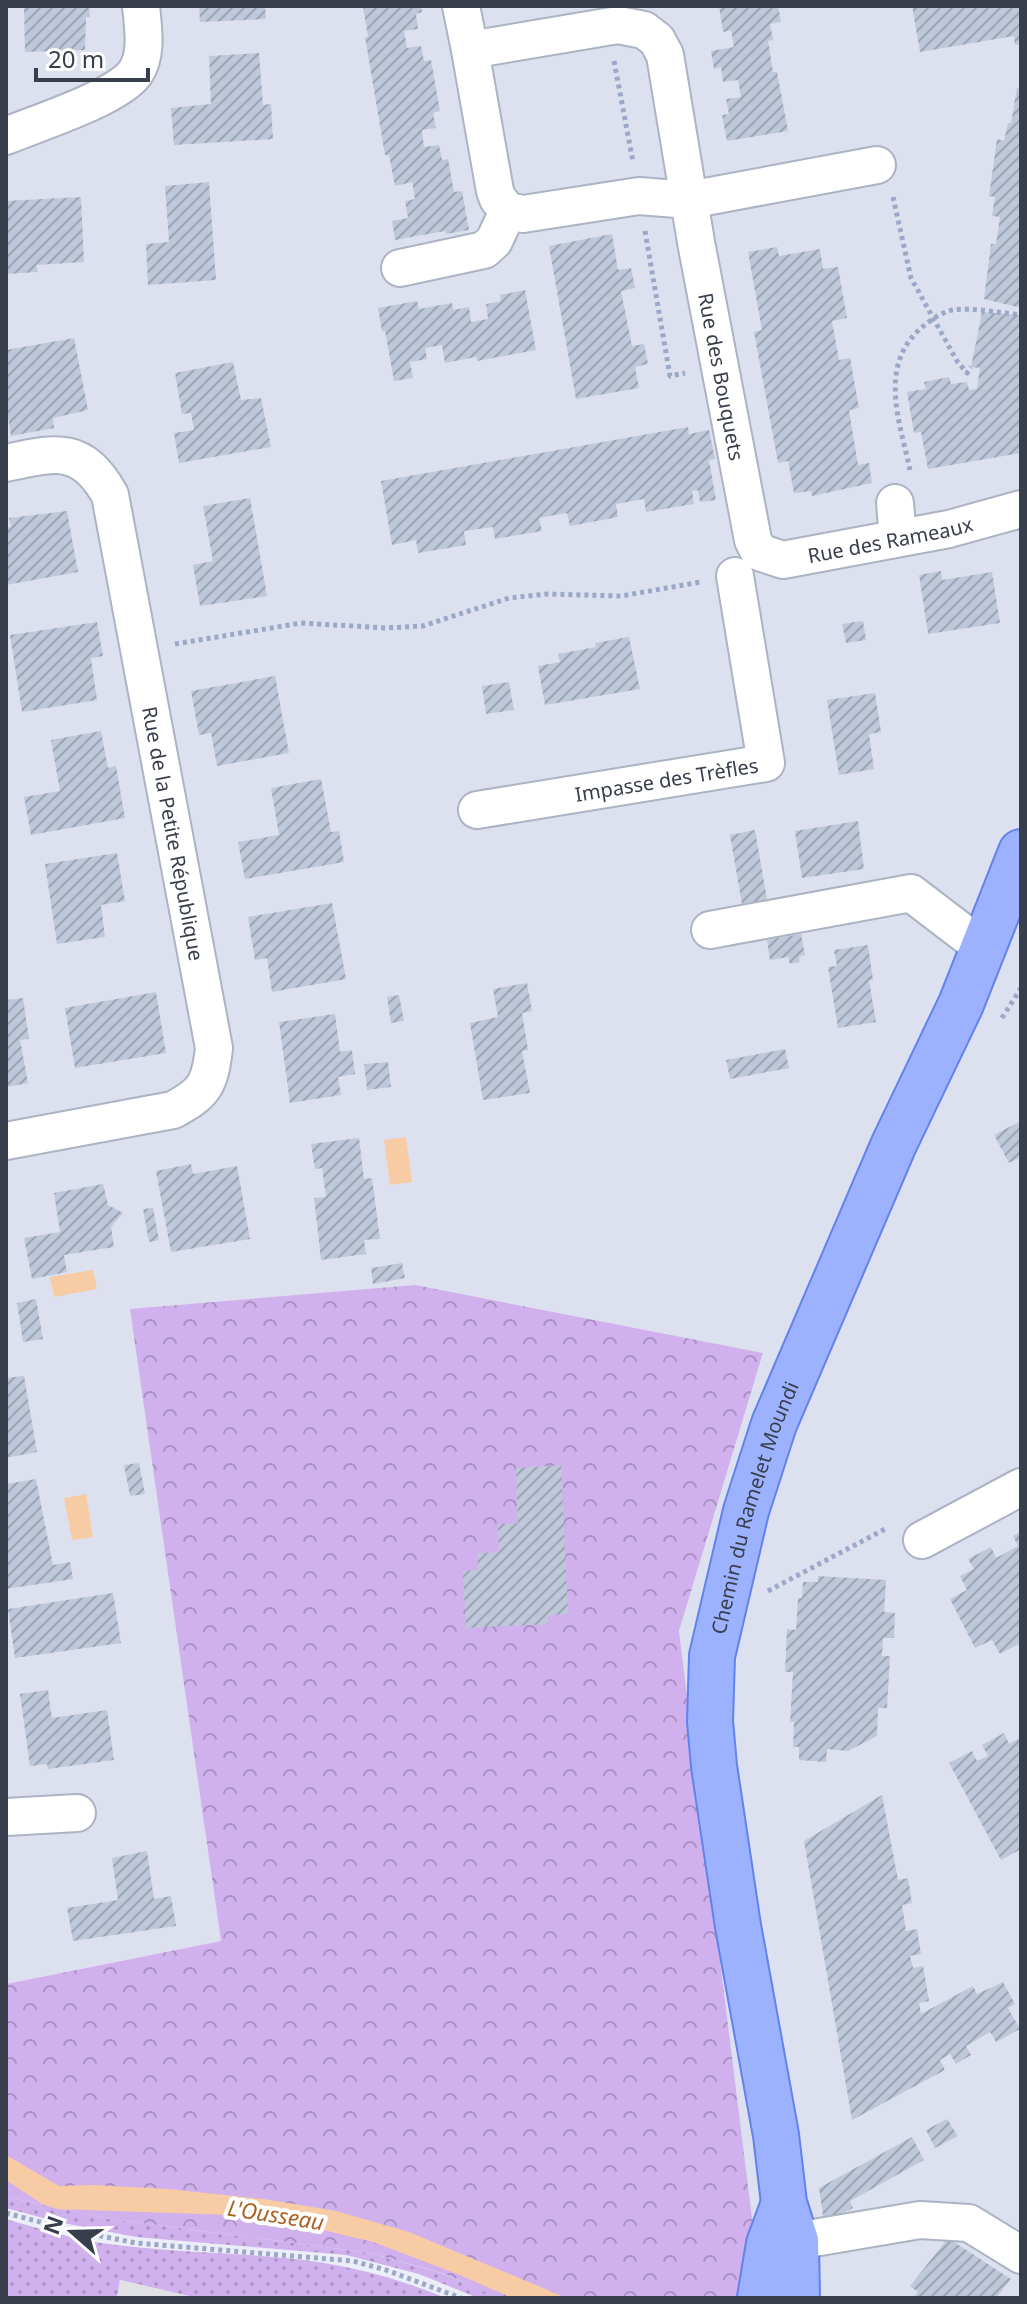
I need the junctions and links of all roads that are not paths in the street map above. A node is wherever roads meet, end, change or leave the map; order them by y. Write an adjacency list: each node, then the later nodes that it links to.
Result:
1 (141, 6): 4 (street)
2 (461, 6): 3 (street)
3 (470, 50): 6 (street, Rue des Bouquets); 7 (street)
4 (6, 136)
5 (877, 165): 6 (street)
6 (689, 200): 7 (street); 11 (street, Rue des Bouquets)
7 (508, 211): 8 (street)
8 (400, 268)
9 (6, 463): 16 (street, Rue de la Petite République)
10 (1021, 509): 11 (street, Rue des Rameaux)
11 (747, 564): 12 (street, Impasse des Trèfles)
12 (477, 810)
13 (1021, 852): 15 (main road, Chemin du Ramelet Moundi)
14 (710, 930): 15 (street)
15 (983, 948): 21 (main road, Chemin du Ramelet Moundi)
16 (6, 1141)
17 (1021, 1487): 18 (street)
18 (909, 1532)
19 (77, 1813): 20 (street)
20 (6, 1817)
21 (790, 2222): 22 (street); 23 (main road, Chemin du Ramelet Moundi); 24 (main road, Chemin du Ramelet Moundi)
22 (1021, 2255)
23 (760, 2298)
24 (797, 2298)

